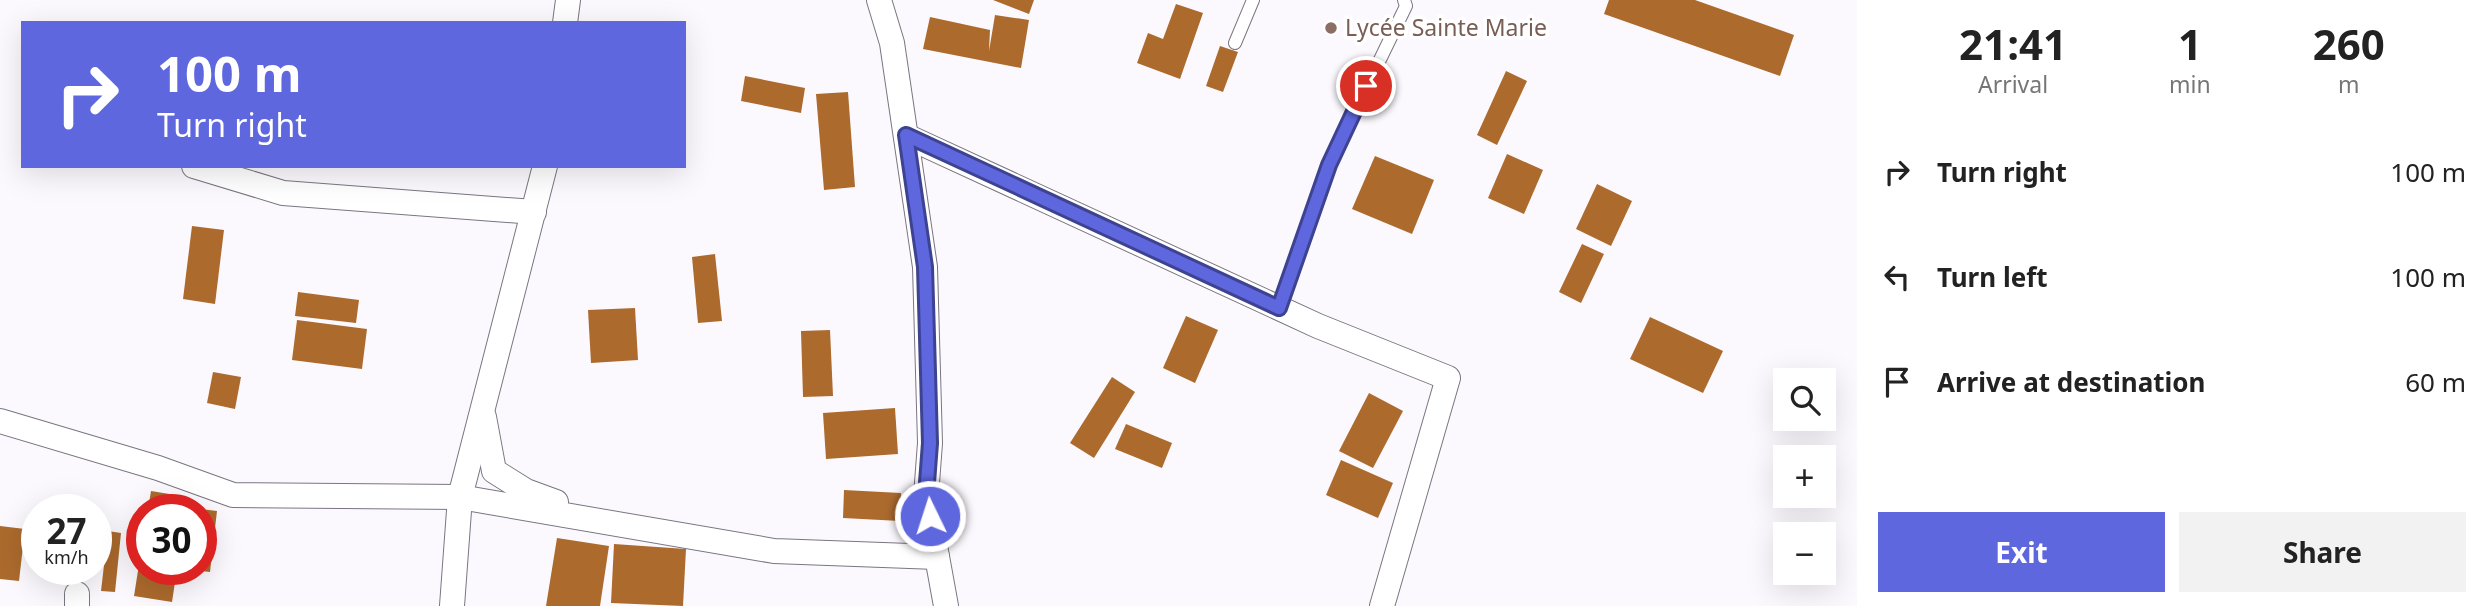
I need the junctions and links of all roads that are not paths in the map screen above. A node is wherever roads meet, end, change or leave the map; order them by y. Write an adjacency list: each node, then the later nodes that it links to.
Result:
1 (568, 0): 5 (street)
2 (879, 0): 7 (street)
3 (1253, 0): 6 (lane)
4 (1404, 0): 11 (lane)
5 (565, 21)
6 (1235, 43)
7 (906, 135): 11 (street); 16 (street)
8 (201, 168): 10 (street)
9 (545, 168): 10 (street)
10 (534, 212): 12 (street)
11 (1279, 308): 19 (street)
12 (482, 410): 14 (street); 15 (street)
13 (0, 421): 14 (street)
14 (460, 497): 15 (street); 17 (street)
15 (620, 524): 16 (street)
16 (937, 558): 18 (street)
17 (452, 606)
18 (946, 606)
19 (1382, 606)

